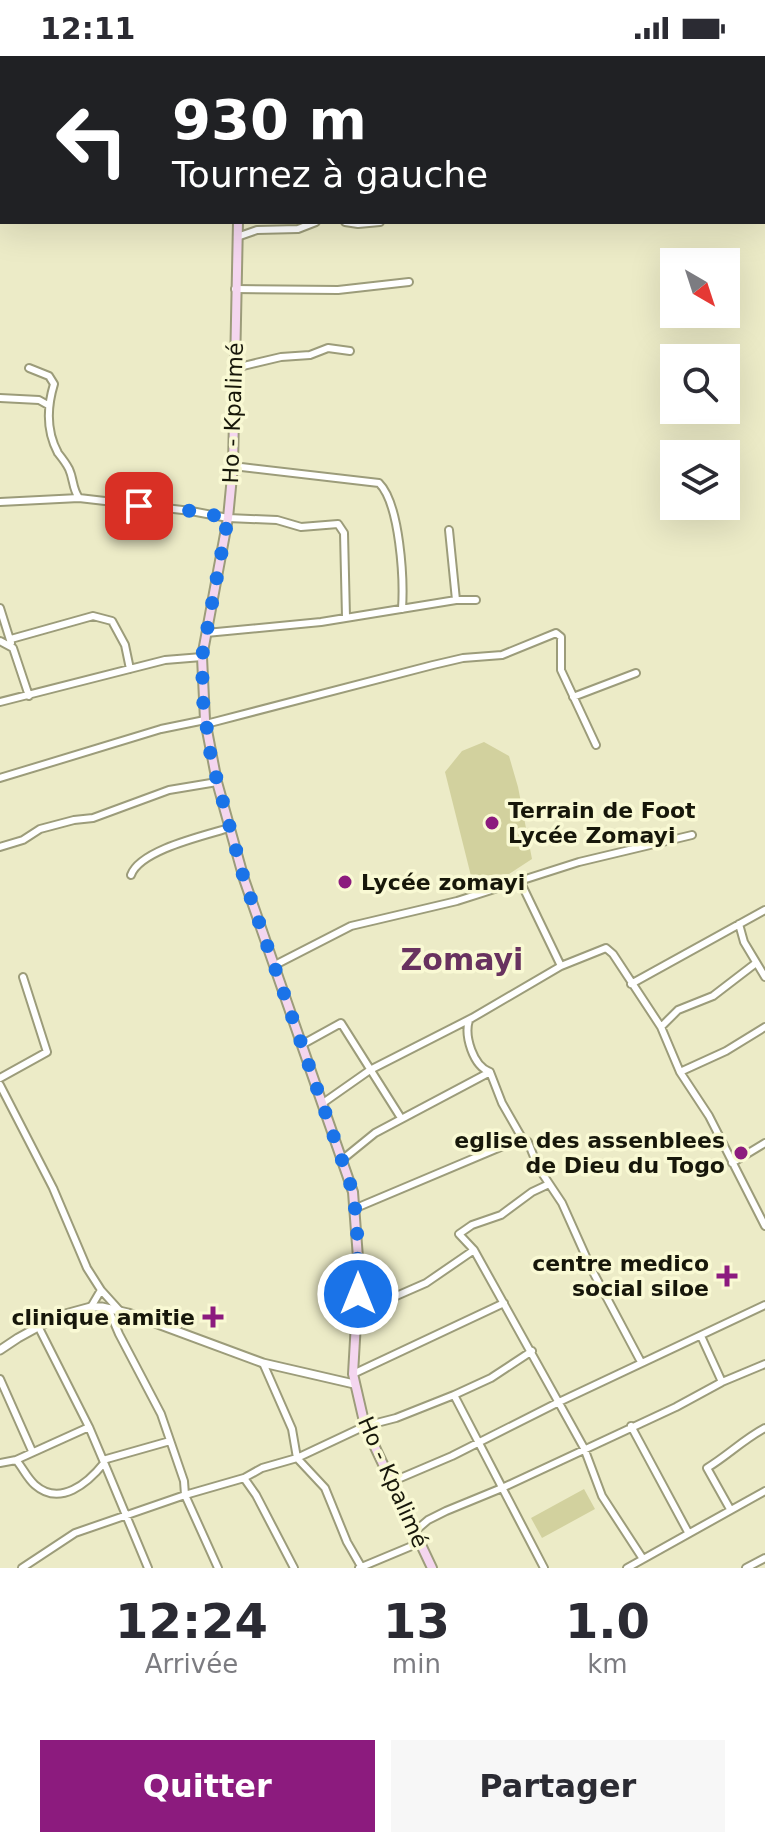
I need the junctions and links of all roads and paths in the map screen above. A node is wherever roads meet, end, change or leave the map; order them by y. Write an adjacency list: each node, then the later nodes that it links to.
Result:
1 (238, 224): 3 (main road, Ho - Kpalimé)
2 (311, 224): 3 (street)
3 (237, 237): 5 (main road, Ho - Kpalimé)
4 (409, 282): 5 (street)
5 (235, 289): 8 (main road, Ho - Kpalimé)
6 (350, 351): 8 (street)
7 (29, 368): 10 (street)
8 (235, 368): 11 (main road, Ho - Kpalimé)
9 (0, 398): 10 (street)
10 (48, 405): 12 (street)
11 (233, 466): 14 (main road, Ho - Kpalimé); 19 (street)
12 (79, 498): 13 (street); 14 (street)
13 (0, 502)
14 (228, 518): 20 (street); 21 (main road, Ho - Kpalimé)
15 (449, 530): 16 (street)
16 (456, 600): 17 (street); 19 (street)
17 (476, 600)
18 (0, 608): 22 (street)
19 (402, 609): 20 (street)
20 (346, 617): 21 (street)
21 (206, 633): 25 (main road, Ho - Kpalimé)
22 (11, 639): 24 (street); 26 (street)
23 (0, 641): 24 (street)
24 (13, 648): 28 (street)
25 (202, 657): 26 (street); 31 (main road, Ho - Kpalimé)
26 (130, 669): 28 (street)
27 (636, 673): 29 (street)
28 (29, 696): 30 (street)
29 (573, 697): 31 (street); 32 (street)
30 (0, 702)
31 (205, 722): 33 (street); 34 (main road, Ho - Kpalimé)
32 (596, 745)
33 (0, 778)
34 (217, 782): 35 (main road, Ho - Kpalimé); 37 (street)
35 (229, 828): 38 (street); 43 (main road, Ho - Kpalimé)
36 (692, 835): 39 (street)
37 (0, 847)
38 (131, 875)
39 (520, 881): 43 (street); 44 (street)
40 (765, 910): 41 (street)
41 (739, 924): 42 (street); 47 (street)
42 (756, 963): 46 (street); 49 (street)
43 (275, 965): 51 (main road, Ho - Kpalimé)
44 (561, 966): 47 (street); 48 (street)
45 (23, 977): 55 (street)
46 (765, 977)
47 (631, 984): 49 (street)
48 (469, 1020): 52 (street); 53 (street)
49 (661, 1027): 54 (street)
50 (765, 1027): 54 (street)
51 (303, 1044): 52 (street); 57 (main road, Ho - Kpalimé)
52 (370, 1070): 57 (street); 58 (street)
53 (490, 1072): 58 (street); 59 (street)
54 (680, 1072): 62 (street)
55 (0, 1078)
56 (0, 1085): 67 (street)
57 (323, 1103): 61 (main road, Ho - Kpalimé)
58 (401, 1118): 61 (street)
59 (522, 1138): 63 (street); 64 (street)
60 (765, 1143): 62 (street)
61 (343, 1159): 64 (main road, Ho - Kpalimé)
62 (732, 1163): 65 (street)
63 (549, 1184): 66 (street); 78 (street)
64 (356, 1208): 72 (main road, Ho - Kpalimé)
65 (765, 1226)
66 (474, 1250): 68 (street); 72 (street)
67 (101, 1290): 70 (street); 73 (street)
68 (504, 1303): 77 (street); 81 (street)
69 (765, 1305): 75 (street)
70 (91, 1307): 71 (street); 74 (street)
71 (108, 1308): 73 (street); 91 (street)
72 (358, 1309): 81 (main road, Ho - Kpalimé)
73 (120, 1311): 79 (street)
74 (38, 1326): 76 (street); 89 (street)
75 (701, 1336): 78 (street); 83 (street)
76 (0, 1350)
77 (532, 1351): 85 (street); 86 (street)
78 (641, 1362): 86 (street)
79 (263, 1363): 84 (street); 95 (street)
80 (765, 1364): 83 (street)
81 (353, 1374): 84 (main road, Ho - Kpalimé)
82 (0, 1379): 94 (street)
83 (722, 1382): 88 (street)
84 (354, 1384): 87 (main road, Ho - Kpalimé)
85 (454, 1395): 87 (street); 92 (street)
86 (559, 1402): 92 (street); 93 (street)
87 (365, 1426): 95 (street); 100 (main road, Ho - Kpalimé)
88 (631, 1426): 93 (street); 107 (street)
89 (89, 1427): 94 (street); 97 (street)
90 (765, 1428): 104 (street)
91 (170, 1441): 97 (street); 103 (street)
92 (478, 1442): 100 (street); 101 (street)
93 (584, 1448): 101 (street); 110 (street)
94 (32, 1451): 96 (street)
95 (297, 1458): 99 (street); 116 (street)
96 (16, 1460): 97 (street); 98 (street)
97 (104, 1461): 105 (street)
98 (0, 1463)
99 (244, 1478): 103 (street); 115 (street)
100 (391, 1482): 106 (main road, Ho - Kpalimé)
101 (502, 1488): 106 (street); 118 (street)
102 (765, 1491): 104 (street)
103 (185, 1495): 105 (street); 114 (street)
104 (730, 1509): 107 (street)
105 (127, 1517): 112 (street); 113 (street)
106 (414, 1532): 108 (main road, Ho - Kpalimé)
107 (688, 1532): 110 (street)
108 (419, 1543): 116 (street); 117 (main road, Ho - Kpalimé)
109 (765, 1558): 111 (street)
110 (641, 1560): 119 (street); 120 (street)
111 (757, 1565): 121 (street)
112 (22, 1568)
113 (148, 1568)
114 (218, 1568)
115 (294, 1568)
116 (361, 1568)
117 (432, 1568)
118 (544, 1568)
119 (627, 1568)
120 (644, 1568)
121 (746, 1568)

